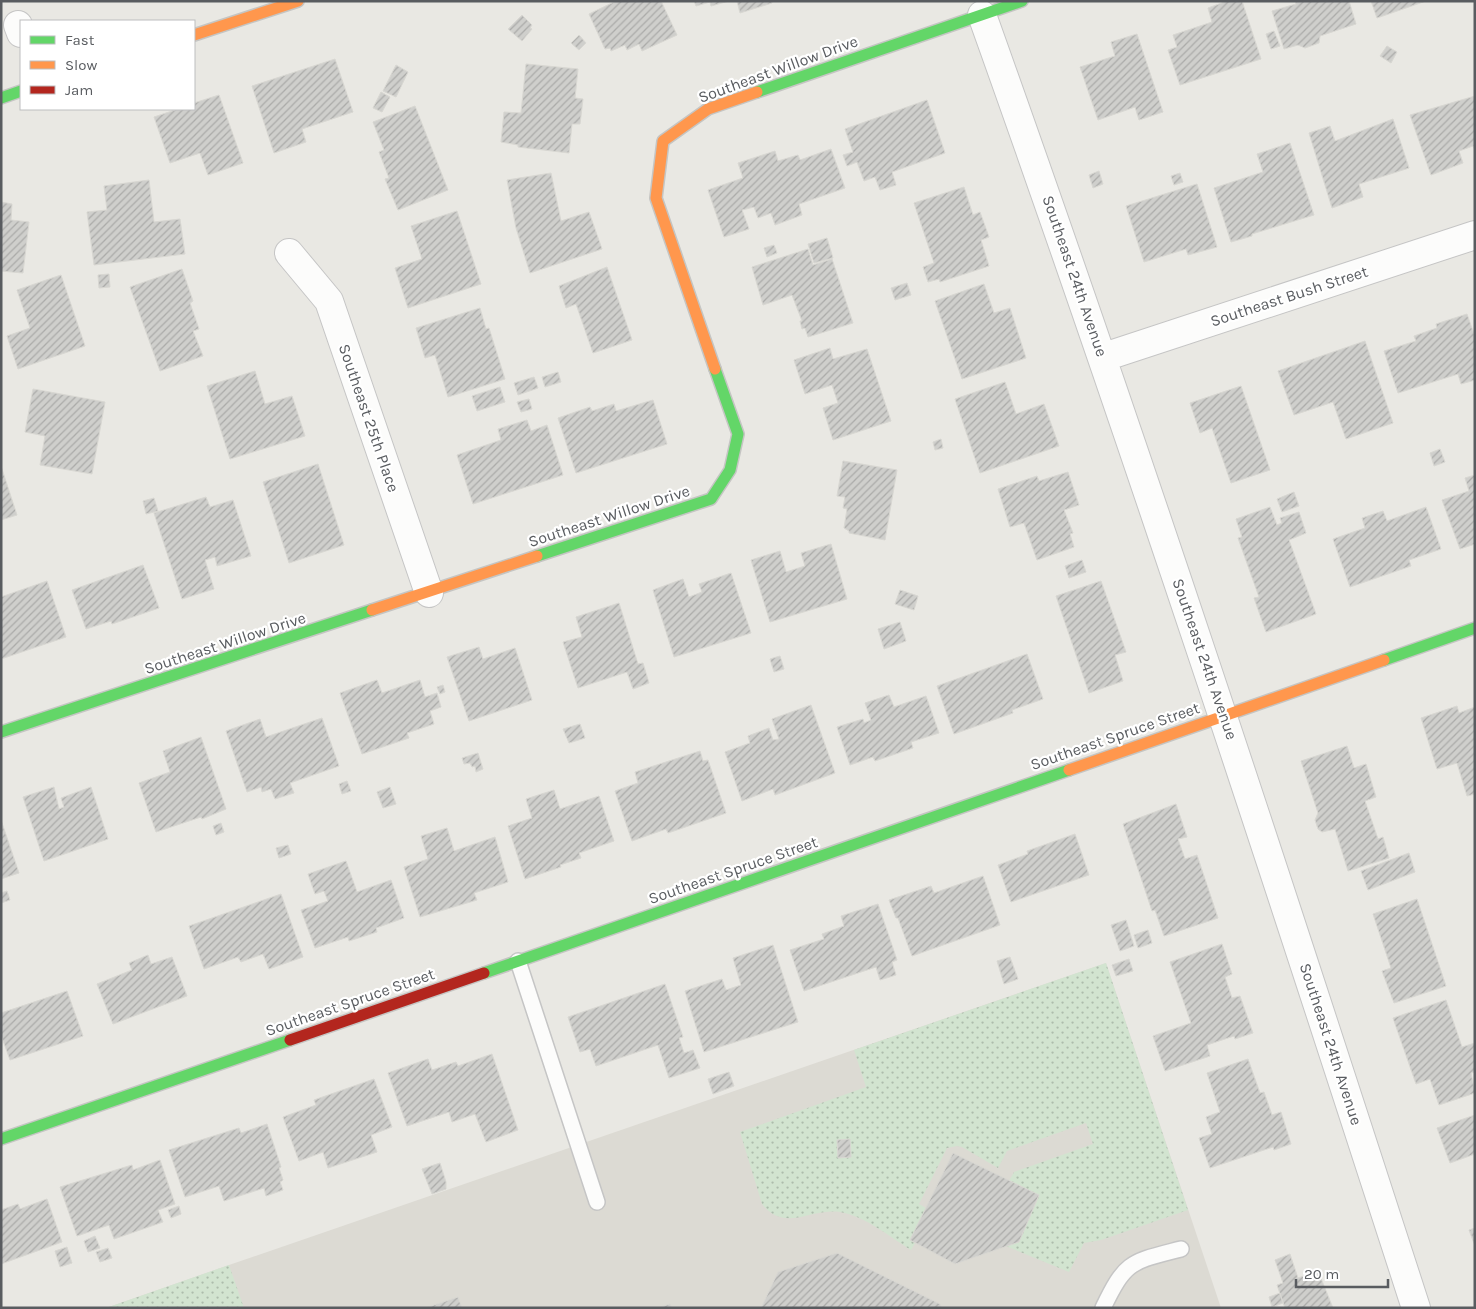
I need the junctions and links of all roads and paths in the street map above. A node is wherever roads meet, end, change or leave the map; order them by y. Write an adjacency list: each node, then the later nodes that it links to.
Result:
1 (298, 1): 4 (street)
2 (1022, 1): 3 (street, Southeast Willow Drive)
3 (982, 15): 9 (street, Southeast 24th Avenue); 10 (street, Southeast Willow Drive)
4 (195, 35)
5 (20, 91): 6 (street)
6 (1, 98)
7 (1475, 236): 9 (street, Southeast Bush Street)
8 (289, 253): 10 (street, Southeast 25th Place)
9 (1104, 357): 12 (street, Southeast 24th Avenue)
10 (429, 593): 13 (street, Southeast Willow Drive)
11 (1475, 628): 12 (street, Southeast Spruce Street)
12 (1224, 715): 14 (street, Southeast Spruce Street); 19 (street, Southeast 24th Avenue)
13 (1, 732)
14 (518, 961): 15 (street, Southeast Spruce Street); 16 (lane)
15 (1, 1140)
16 (597, 1202)
17 (1181, 1249): 18 (lane)
18 (1103, 1308)
19 (1416, 1308)

